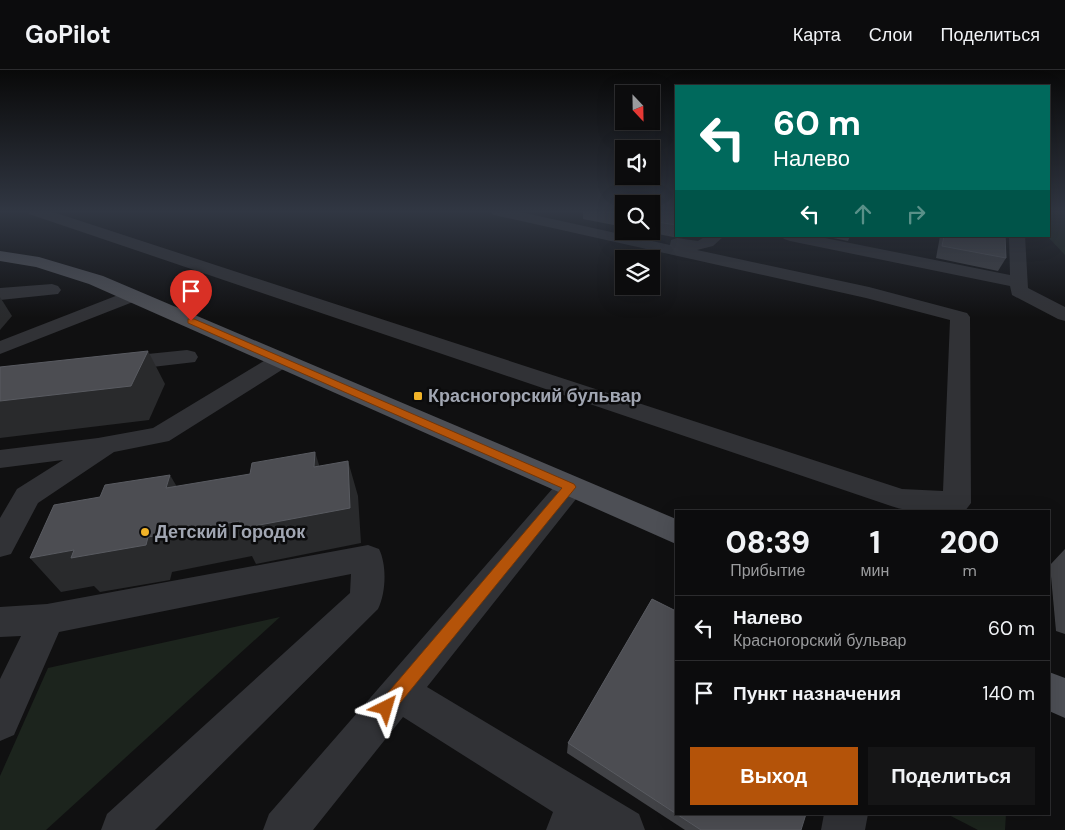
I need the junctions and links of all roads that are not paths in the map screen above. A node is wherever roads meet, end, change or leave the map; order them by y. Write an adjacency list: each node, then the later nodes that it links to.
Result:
1 (141, 246): 2 (street)
2 (654, 246)
3 (842, 246): 6 (street)
4 (1017, 246): 6 (street)
5 (0, 256): 9 (main road)
6 (1019, 282): 10 (street)
7 (52, 290): 8 (street)
8 (0, 294)
9 (131, 296): 11 (street); 13 (main road)
10 (1065, 315)
11 (0, 348)
12 (187, 357): 14 (street)
13 (280, 361): 15 (street); 17 (main road)
14 (98, 366)
15 (106, 446): 16 (street); 19 (street)
16 (0, 459)
17 (570, 487): 18 (main road); 23 (street)
18 (675, 532)
19 (0, 545)
20 (47, 619): 21 (street); 25 (street); 28 (street)
21 (0, 622)
22 (1050, 691): 24 (main road)
23 (399, 692): 27 (street); 29 (street)
24 (1065, 698)
25 (0, 721)
26 (846, 815): 31 (lane)
27 (575, 817): 30 (street)
28 (122, 830)
29 (285, 830)
30 (623, 830)
31 (843, 830)

